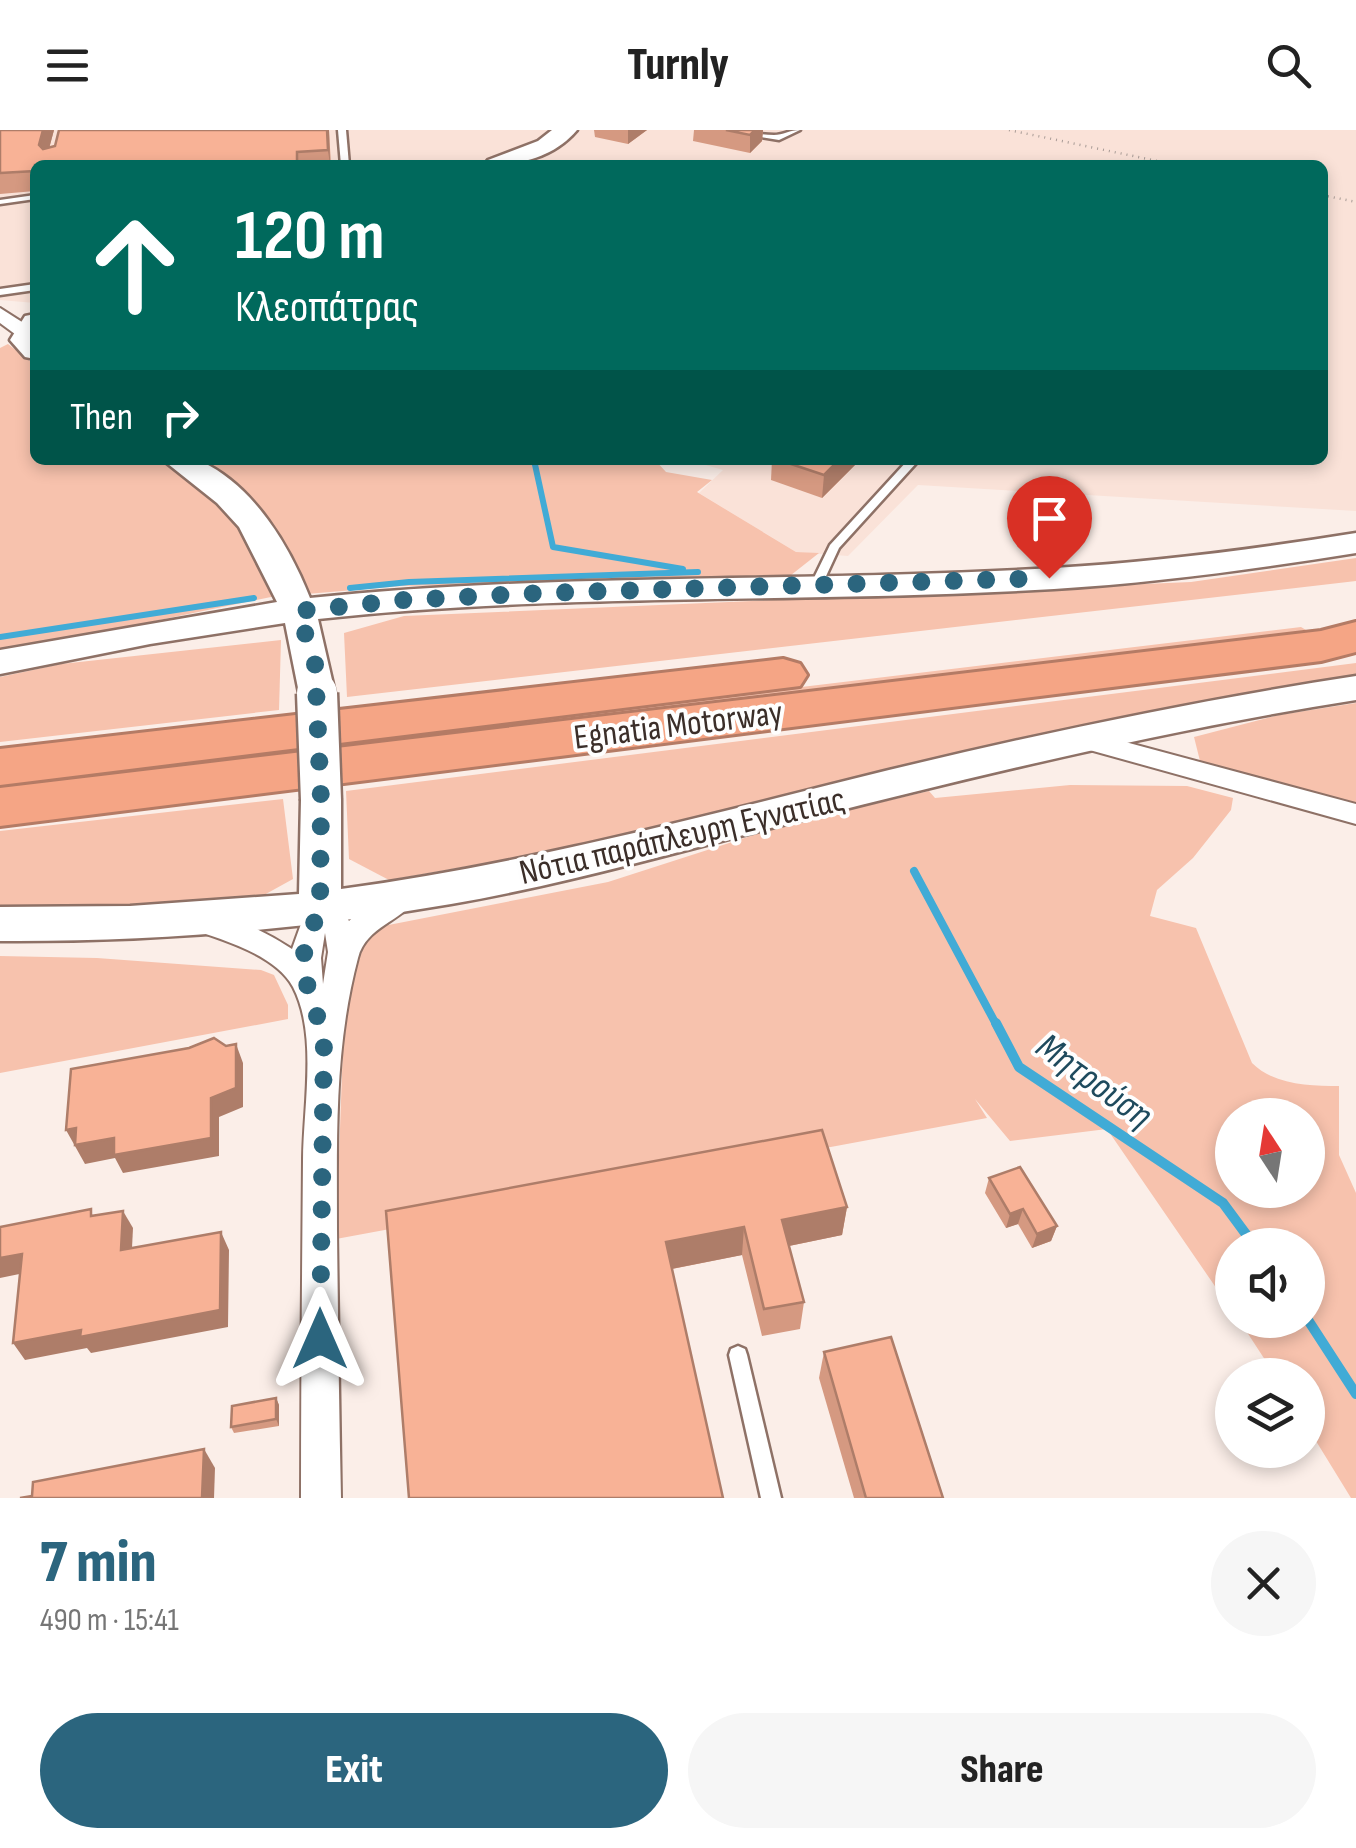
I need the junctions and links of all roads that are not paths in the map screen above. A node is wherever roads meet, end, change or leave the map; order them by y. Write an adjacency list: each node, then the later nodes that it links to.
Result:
1 (342, 130): 5 (lane)
2 (566, 130): 6 (street)
3 (723, 130): 4 (lane)
4 (796, 130)
5 (345, 160)
6 (509, 160)
7 (30, 199): 8 (lane)
8 (0, 202)
9 (30, 287): 10 (lane)
10 (0, 292)
11 (0, 314): 12 (street)
12 (30, 334)
13 (185, 465): 17 (street)
14 (909, 465): 16 (lane)
15 (1356, 543): 16 (street)
16 (817, 584): 17 (street)
17 (298, 611): 20 (street); 27 (street, bridge)
18 (1356, 614): 23 (highway, Egnatia Motorway)
19 (1356, 637): 24 (highway, Egnatia Motorway)
20 (0, 662)
21 (1356, 688): 22 (street, Νότια παράπλευρη Εγνατίας)
22 (1078, 738): 25 (street); 26 (street, Νότια παράπλευρη Εγνατίας)
23 (0, 767)
24 (0, 807)
25 (1356, 814)
26 (414, 894): 27 (street, Νότια παράπλευρη Εγνατίας); 30 (street)
27 (320, 907): 28 (street, Νότια παράπλευρη Εγνατίας); 30 (street); 31 (street)
28 (197, 920): 29 (street, Νότια παράπλευρη Εγνατίας); 31 (street)
29 (0, 924)
30 (344, 956): 32 (street)
31 (306, 981): 32 (street)
32 (324, 1038): 34 (street)
33 (738, 1355): 35 (lane)
34 (321, 1498)
35 (771, 1498)

